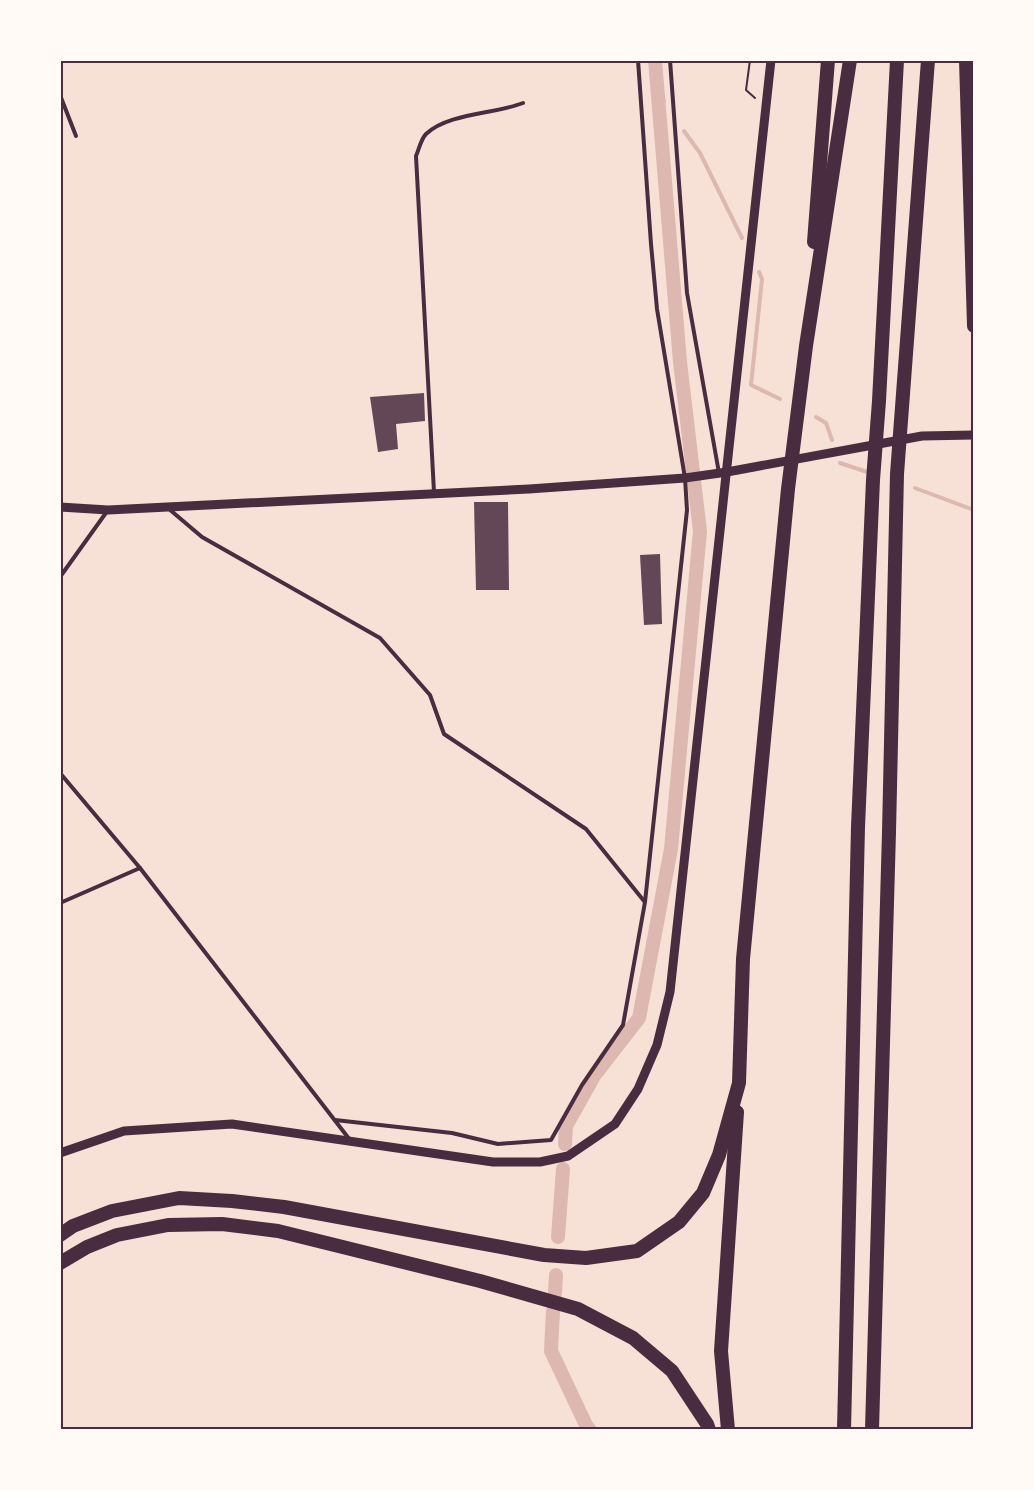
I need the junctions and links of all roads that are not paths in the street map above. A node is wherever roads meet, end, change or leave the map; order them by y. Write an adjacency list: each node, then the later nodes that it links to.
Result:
1 (638, 60): 16 (lane)
2 (670, 60): 15 (lane)
3 (771, 60): 15 (street)
4 (828, 60): 13 (highway)
5 (850, 60): 13 (highway)
6 (897, 60): 34 (highway)
7 (928, 60): 35 (highway)
8 (966, 60): 12 (highway)
9 (60, 95): 11 (lane)
10 (523, 103): 17 (lane)
11 (76, 136)
12 (974, 326)
13 (806, 346): 26 (highway)
14 (974, 435): 15 (street)
15 (720, 473): 16 (street); 28 (street)
16 (688, 477): 17 (street); 24 (lane)
17 (434, 494): 19 (street)
18 (60, 507): 20 (street)
19 (166, 507): 20 (street); 24 (lane)
20 (108, 510): 21 (lane)
21 (60, 577)
22 (60, 773): 23 (lane)
23 (140, 868): 25 (lane); 27 (lane)
24 (645, 902): 27 (lane)
25 (60, 903)
26 (739, 1083): 30 (highway); 33 (highway)
27 (335, 1120): 28 (lane)
28 (352, 1142): 29 (street)
29 (60, 1153)
30 (60, 1235)
31 (60, 1263): 32 (highway)
32 (709, 1430)
33 (728, 1430)
34 (844, 1430)
35 (872, 1430)

